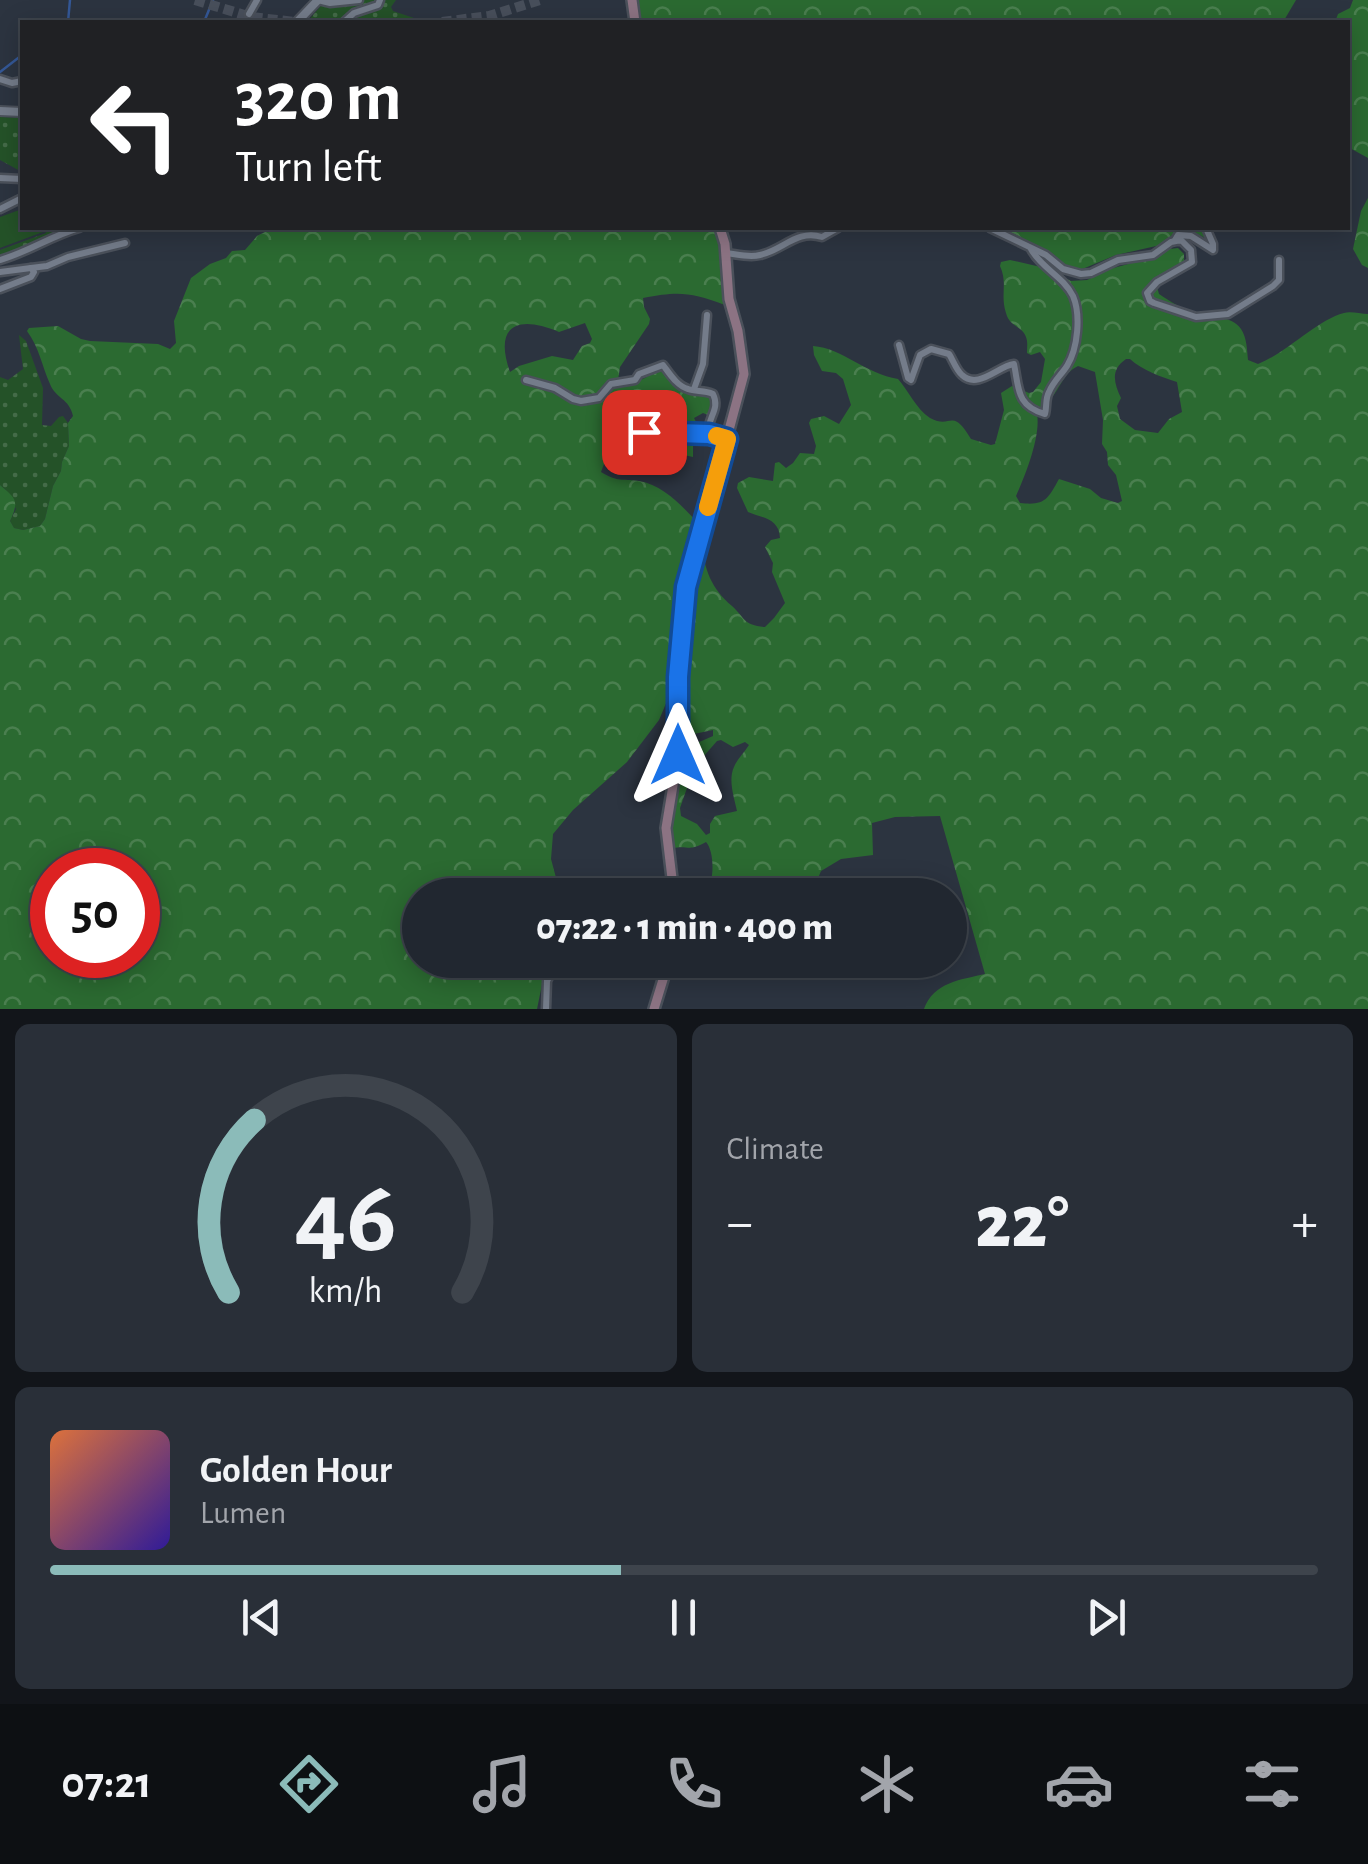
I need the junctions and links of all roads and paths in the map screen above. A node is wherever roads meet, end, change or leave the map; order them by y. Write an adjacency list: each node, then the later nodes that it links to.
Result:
1 (256, 0): 5 (street)
2 (318, 0): 3 (street); 6 (street)
3 (359, 0)
4 (380, 0): 7 (street)
5 (249, 14)
6 (299, 20)
7 (346, 20)
8 (70, 230): 17 (street)
9 (720, 230): 16 (main road)
10 (834, 230): 16 (street)
11 (994, 230): 15 (street)
12 (1207, 230): 13 (street)
13 (1175, 240): 15 (street); 18 (street)
14 (125, 243): 19 (street)
15 (1030, 248): 23 (street)
16 (726, 252): 27 (main road)
17 (0, 260)
18 (1279, 260)
19 (31, 268): 20 (street); 21 (street)
20 (0, 272)
21 (0, 289)
22 (707, 315): 25 (street)
23 (899, 345)
24 (526, 380): 25 (street)
25 (694, 389): 26 (street)
26 (709, 434): 27 (street); 28 (street)
27 (727, 439): 29 (main road)
28 (625, 447)
29 (672, 878)
30 (548, 978): 32 (street)
31 (663, 978): 33 (main road)
32 (546, 1009)
33 (654, 1009)

